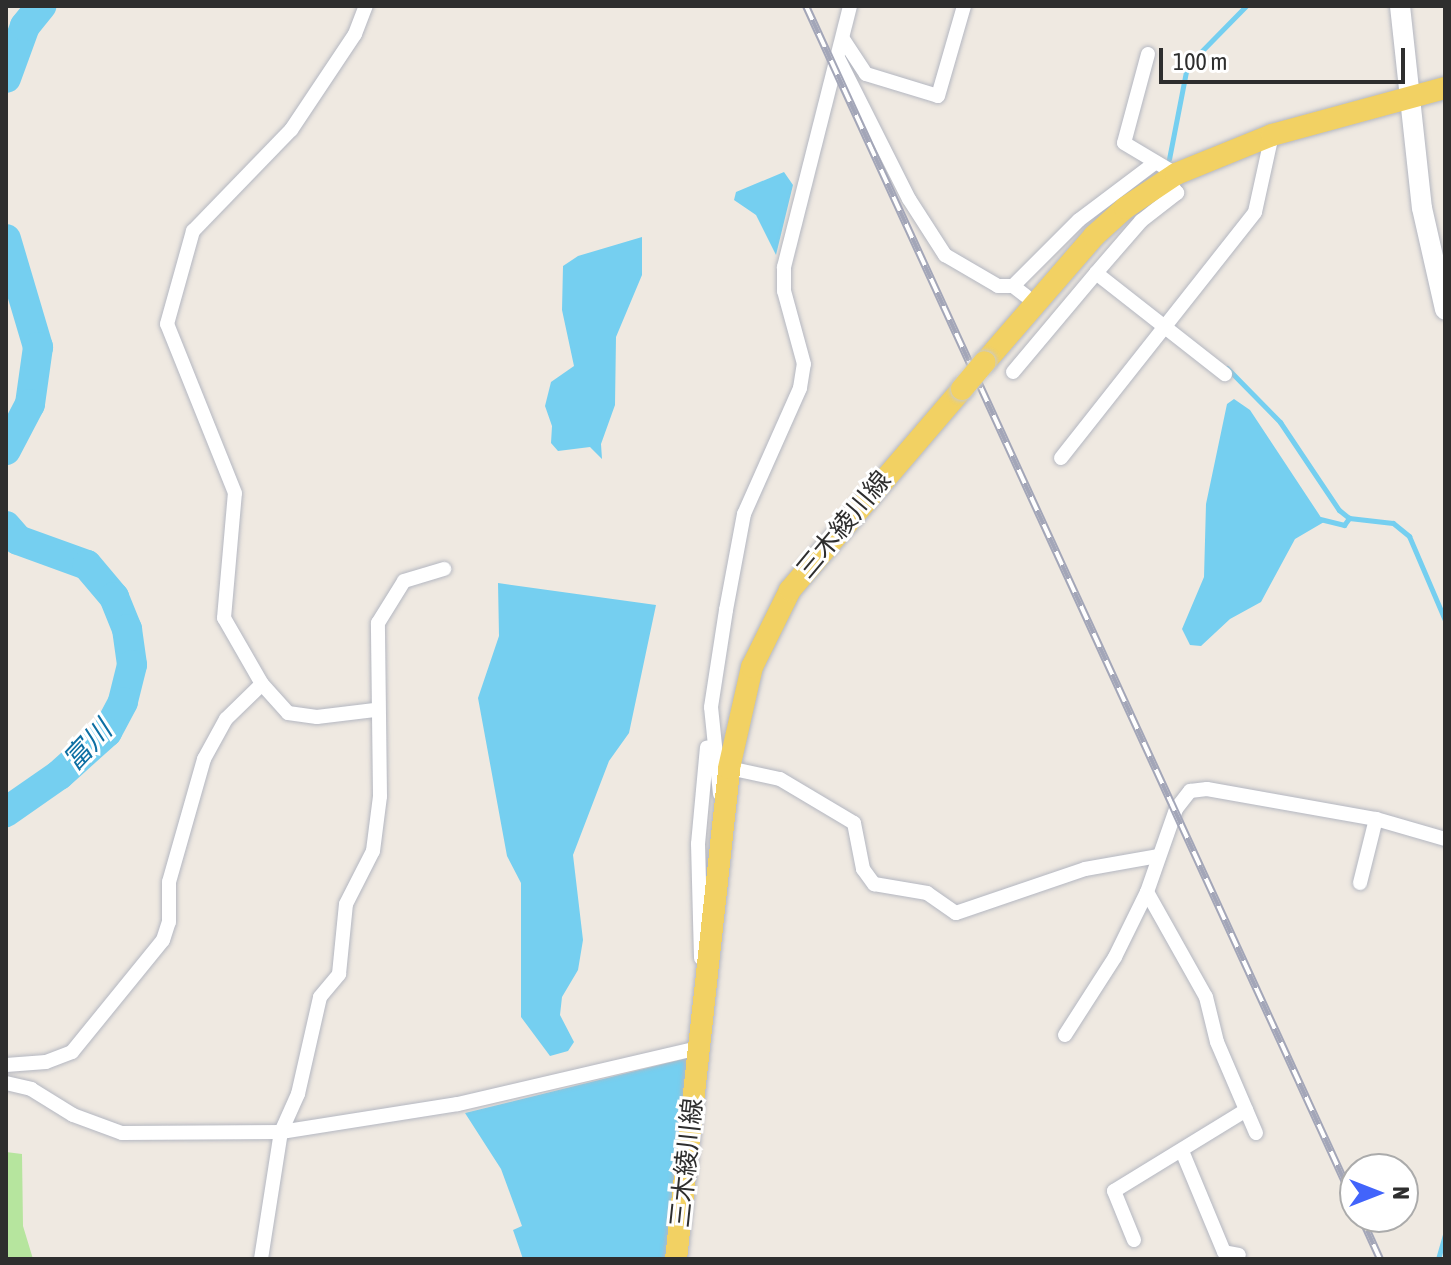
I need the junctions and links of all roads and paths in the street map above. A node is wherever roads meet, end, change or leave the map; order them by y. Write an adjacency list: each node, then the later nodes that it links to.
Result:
1 (366, 6): 21 (street)
2 (850, 6): 5 (street)
3 (964, 6): 5 (street)
4 (1400, 6): 9 (main road)
5 (843, 39): 7 (street)
6 (1148, 54): 11 (street)
7 (838, 58): 13 (street); 22 (street)
8 (1445, 88): 9 (main road, 三木綾川線)
9 (1411, 97): 10 (main road, 三木綾川線); 15 (main road)
10 (1272, 135): 11 (main road, 三木綾川線); 16 (street)
11 (1166, 172): 12 (street); 13 (street); 24 (main road, 三木綾川線, bridge)
12 (1096, 273): 16 (street); 17 (street)
13 (1013, 286): 14 (street)
14 (1026, 296)
15 (1445, 309)
16 (1162, 326): 18 (street); 19 (street)
17 (1013, 372)
18 (1225, 374)
19 (1061, 458)
20 (444, 569): 23 (street)
21 (262, 684): 23 (street); 35 (street)
22 (711, 707): 24 (street); 26 (street); 32 (street)
23 (375, 710): 38 (street)
24 (737, 721): 25 (main road, 三木綾川線)
25 (729, 768): 26 (main road, 三木綾川線); 29 (street)
26 (723, 816): 32 (main road, 三木綾川線)
27 (1376, 819): 28 (street); 29 (street); 30 (street)
28 (1445, 839)
29 (1159, 856): 31 (street)
30 (1360, 883)
31 (1147, 892): 33 (street); 37 (street)
32 (704, 1001): 34 (main road, 三木綾川線)
33 (1065, 1035)
34 (699, 1048): 38 (street); 44 (main road, 三木綾川線)
35 (6, 1065)
36 (6, 1083): 38 (street)
37 (1246, 1110): 39 (street); 40 (street)
38 (281, 1132): 43 (street)
39 (1256, 1133)
40 (1182, 1151): 41 (street); 42 (street)
41 (1134, 1240)
42 (1239, 1255)
43 (261, 1259)
44 (676, 1259)

